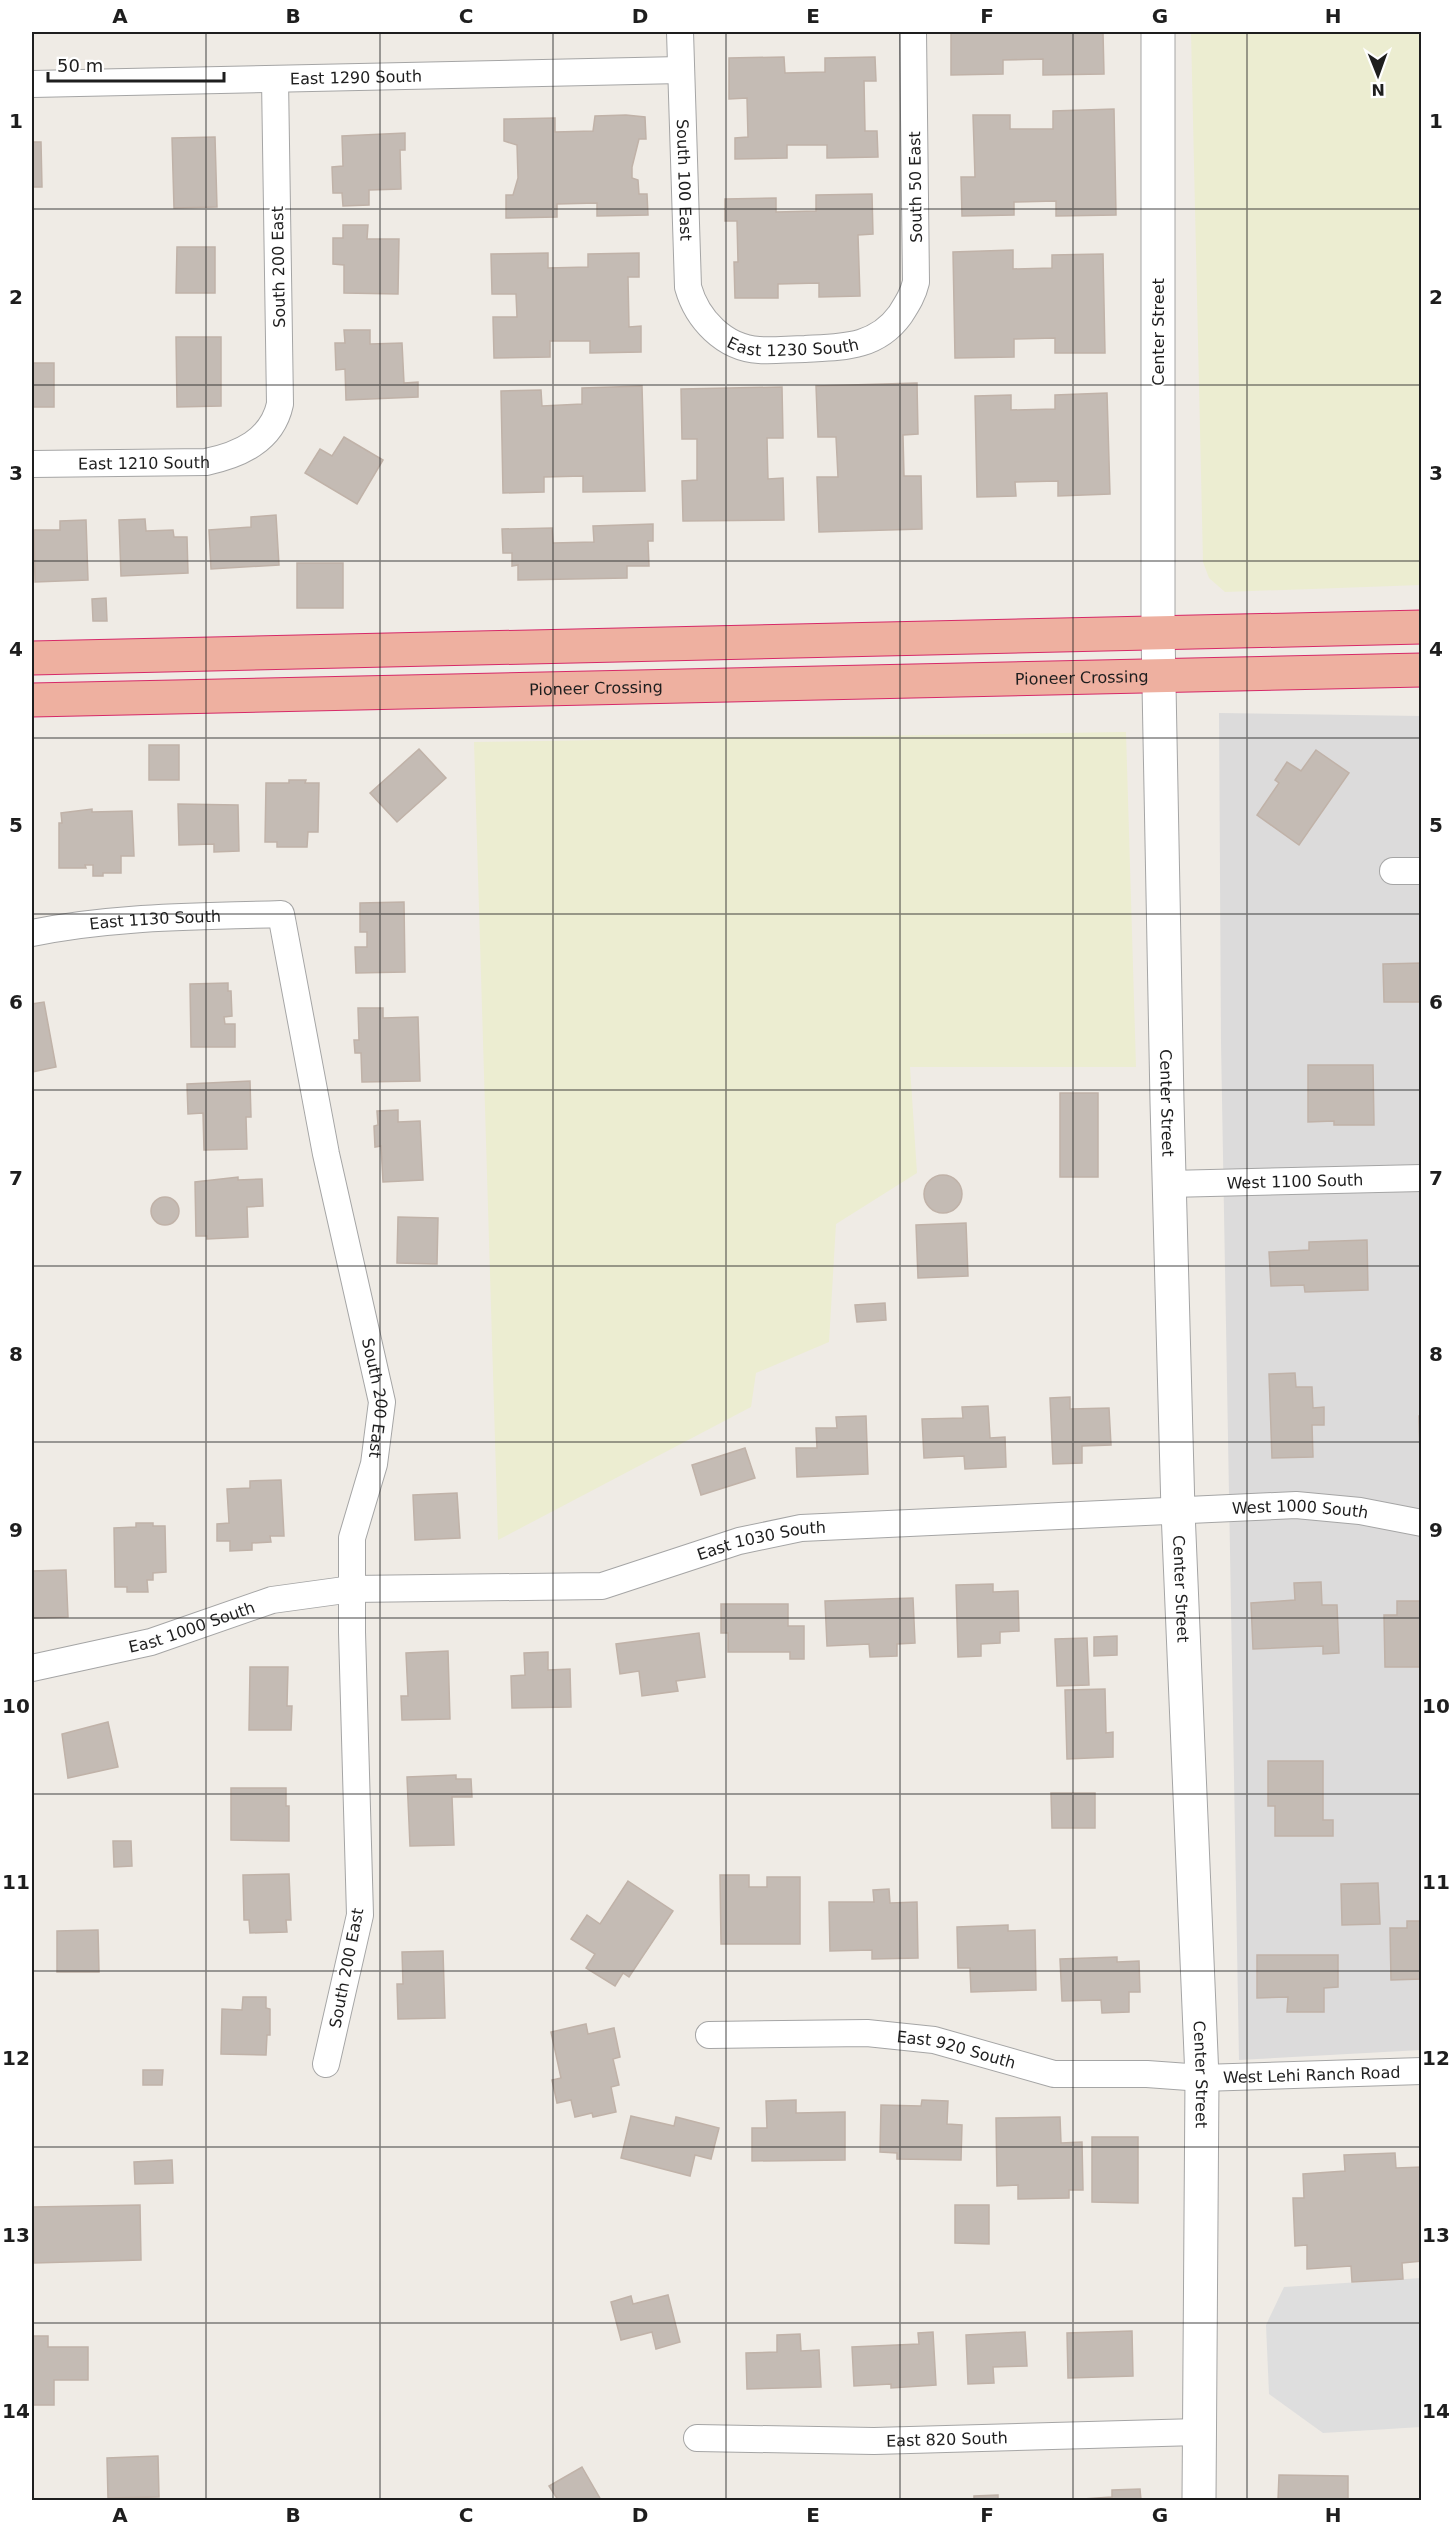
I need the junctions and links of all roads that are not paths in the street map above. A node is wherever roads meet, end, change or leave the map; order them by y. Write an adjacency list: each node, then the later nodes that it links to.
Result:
1 (680, 32): 4 (street, South 100 East)
2 (913, 32): 8 (street, South 50 East)
3 (1158, 32): 12 (street, Center Street)
4 (681, 70): 5 (street, East 1290 South); 7 (street, South 100 East)
5 (275, 79): 6 (street, East 1290 South); 9 (street, South 200 East)
6 (32, 84)
7 (707, 324): 8 (street, East 1230 South)
8 (884, 333)
9 (253, 445): 10 (street, East 1210 South)
10 (32, 464)
11 (1422, 627): 12 (highway)
12 (1158, 633): 13 (highway); 15 (street, Center Street)
13 (32, 658)
14 (1422, 670): 15 (highway, Pioneer Crossing)
15 (1159, 675): 16 (highway, Pioneer Crossing); 22 (street, Center Street)
16 (32, 700)
17 (1393, 871): 18 (street)
18 (1422, 871)
19 (281, 914): 20 (street, East 1130 South); 25 (street, South 200 East)
20 (32, 933)
21 (1422, 1178): 22 (street, West 1100 South)
22 (1169, 1184): 23 (street, Center Street)
23 (1178, 1511): 24 (street, West 1000 South); 25 (street, East 1030 South); 30 (street, Center Street)
24 (1422, 1523)
25 (352, 1589): 26 (street, East 1000 South); 28 (street, South 200 East)
26 (32, 1668)
27 (709, 2035): 30 (street, East 920 South)
28 (326, 2064)
29 (1422, 2071): 30 (street, West Lehi Ranch Road)
30 (1202, 2078): 31 (street, Center Street)
31 (1198, 2432): 32 (street, East 820 South); 33 (street, Center Street)
32 (697, 2438)
33 (1199, 2500)

